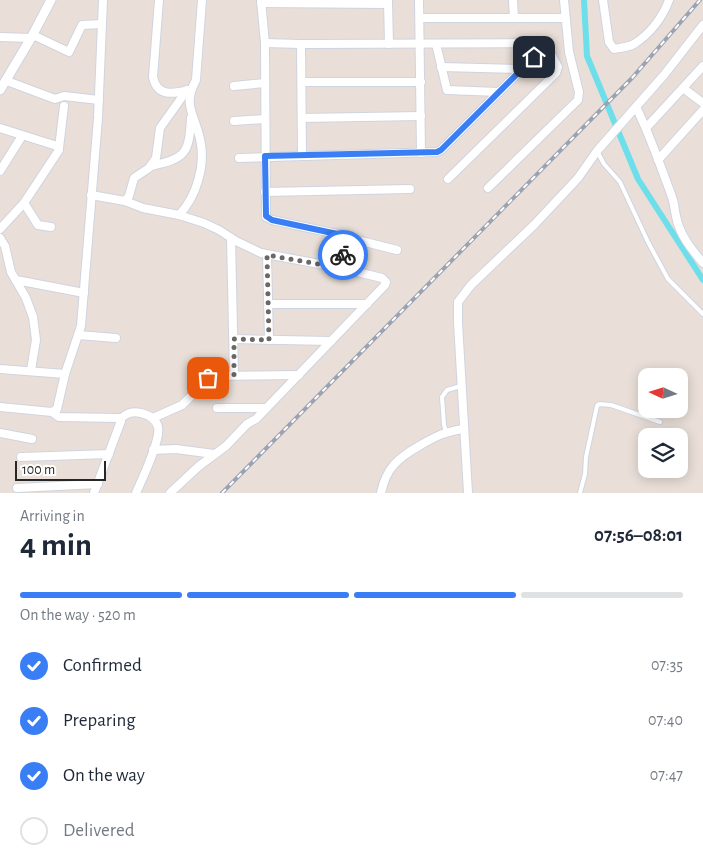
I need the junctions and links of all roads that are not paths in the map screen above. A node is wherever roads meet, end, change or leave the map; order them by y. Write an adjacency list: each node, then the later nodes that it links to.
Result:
1 (52, 0): 18 (street)
2 (102, 0): 15 (street)
3 (159, 0): 35 (street)
4 (202, 0): 35 (street)
5 (420, 0): 12 (street)
6 (513, 0): 13 (street)
7 (564, 0): 14 (street)
8 (603, 0): 9 (street)
9 (669, 0)
10 (261, 2): 11 (street); 19 (street)
11 (388, 2): 21 (street)
12 (420, 18): 13 (street); 22 (street)
13 (514, 18): 14 (street)
14 (565, 18): 60 (street)
15 (102, 24): 18 (street); 37 (street)
16 (703, 25): 40 (street)
17 (0, 37): 18 (street)
18 (32, 37): 28 (street)
19 (265, 43): 20 (street); 31 (street)
20 (302, 44): 21 (street); 29 (street)
21 (389, 44): 22 (street)
22 (420, 44): 23 (street); 30 (street)
23 (436, 44): 24 (street); 26 (street)
24 (546, 45): 27 (street); 59 (street)
25 (703, 66): 33 (street)
26 (441, 67): 27 (street); 36 (street)
27 (522, 69): 36 (street)
28 (7, 81): 34 (street); 37 (street)
29 (302, 82): 30 (street); 44 (street)
30 (421, 82): 43 (street)
31 (265, 83): 32 (street); 45 (street)
32 (234, 86)
33 (682, 88): 38 (street); 48 (street)
34 (0, 90)
35 (189, 90): 42 (street); 57 (street)
36 (499, 92): 52 (street)
37 (98, 100): 63 (street)
38 (703, 103)
39 (64, 106): 50 (street)
40 (636, 107): 48 (street); 51 (street)
41 (703, 110): 56 (street)
42 (191, 113): 57 (street); 66 (street)
43 (421, 116): 44 (street); 52 (street)
44 (302, 118): 54 (street)
45 (265, 119): 46 (street); 53 (street)
46 (234, 121)
47 (0, 128): 49 (street)
48 (646, 128): 56 (street)
49 (22, 136): 50 (street); 58 (street)
50 (59, 148): 65 (street)
51 (597, 151): 80 (lane); 91 (street)
52 (421, 153): 54 (street)
53 (265, 156): 54 (street); 55 (street); 62 (street)
54 (302, 156)
55 (239, 158)
56 (658, 160): 74 (street)
57 (151, 166): 64 (street)
58 (0, 171)
59 (448, 179)
60 (488, 188)
61 (410, 189): 62 (street)
62 (266, 192): 69 (street)
63 (91, 195): 64 (street); 77 (street)
64 (125, 201): 66 (street)
65 (24, 203): 67 (street); 68 (street)
66 (179, 215): 71 (street)
67 (51, 227)
68 (0, 229)
69 (345, 237): 72 (street); 75 (street)
70 (0, 238): 76 (street)
71 (231, 238): 73 (street); 83 (street)
72 (397, 250)
73 (267, 255): 75 (street); 78 (street)
74 (703, 263)
75 (341, 268): 79 (street)
76 (16, 280): 77 (street); 87 (street)
77 (84, 293): 81 (street)
78 (269, 304): 79 (street); 84 (street)
79 (367, 304): 85 (street)
80 (703, 314)
81 (78, 335): 82 (street); 88 (street)
82 (116, 338)
83 (234, 339): 84 (street); 89 (street)
84 (269, 340): 85 (street)
85 (332, 341): 90 (street)
86 (0, 368): 87 (street)
87 (31, 370): 88 (street)
88 (65, 374): 95 (street)
89 (234, 375): 90 (street); 96 (street)
90 (299, 375): 94 (street)
91 (461, 386): 99 (street); 100 (lane)
92 (0, 407): 95 (street)
93 (217, 408): 94 (street)
94 (265, 408): 105 (street)
95 (52, 412): 97 (street)
96 (153, 418): 97 (street); 103 (street)
97 (120, 419): 104 (street)
98 (660, 422): 114 (lane)
99 (463, 429): 100 (street); 113 (street)
100 (446, 431): 112 (street)
101 (0, 433): 102 (street)
102 (32, 440)
103 (153, 450): 105 (street); 110 (street)
104 (109, 454): 106 (street); 107 (street)
105 (214, 454): 111 (street)
106 (21, 457)
107 (98, 484): 108 (street); 109 (street)
108 (17, 488)
109 (94, 493)
110 (136, 493)
111 (170, 493)
112 (381, 493)
113 (468, 493)
114 (580, 493)

